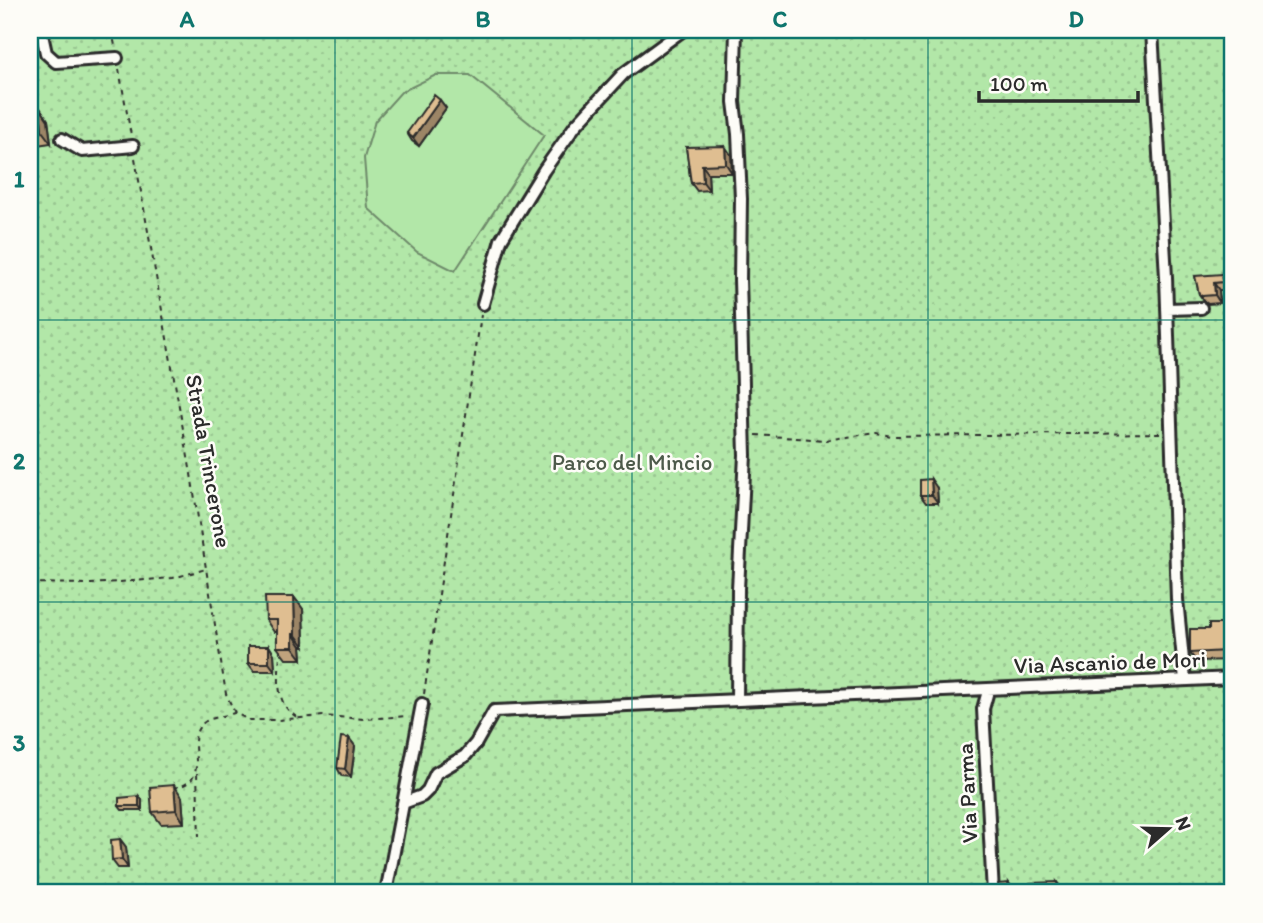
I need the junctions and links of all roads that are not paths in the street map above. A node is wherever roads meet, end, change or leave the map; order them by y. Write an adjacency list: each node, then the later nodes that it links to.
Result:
1 (41, 30): 5 (street)
2 (684, 30): 8 (street)
3 (736, 30): 14 (street)
4 (1152, 30): 10 (street)
5 (117, 58)
6 (62, 139): 7 (street)
7 (133, 146)
8 (483, 304)
9 (1201, 308): 10 (street)
10 (1167, 309): 12 (street)
11 (1233, 678): 12 (street, Via Ascanio de Mori)
12 (1185, 680): 13 (street, Via Ascanio de Mori)
13 (988, 691): 14 (street, Via Ascanio de Mori); 18 (street, Via Parma)
14 (737, 700): 16 (street, Via Ascanio de Mori)
15 (421, 710): 16 (street)
16 (403, 803): 17 (street)
17 (386, 893)
18 (993, 893)

